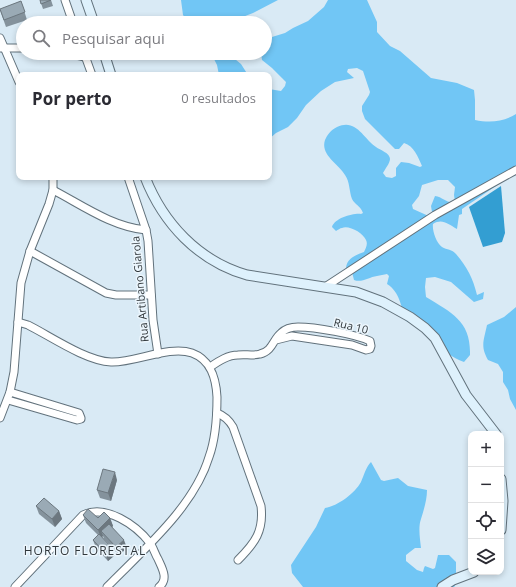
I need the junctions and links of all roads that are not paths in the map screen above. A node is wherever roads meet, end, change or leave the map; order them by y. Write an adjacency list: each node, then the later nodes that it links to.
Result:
1 (65, 0): 3 (street)
2 (86, 0): 4 (street)
3 (71, 16)
4 (92, 16)
5 (0, 38): 6 (street)
6 (2, 47): 7 (street); 12 (street)
7 (16, 48)
8 (87, 60): 10 (street)
9 (106, 60): 11 (street)
10 (91, 72)
11 (110, 72)
12 (16, 76)
13 (516, 170): 20 (street)
14 (53, 180): 17 (street)
15 (129, 180): 18 (street, Rua Artibano Giarola)
16 (146, 180): 20 (street)
17 (53, 190): 18 (street); 19 (street)
18 (146, 230): 21 (street, Rua Artibano Giarola)
19 (30, 251): 21 (street); 22 (street)
20 (325, 287): 32 (street)
21 (151, 295): 26 (street, Rua Artibano Giarola)
22 (18, 322): 26 (street); 28 (street)
23 (292, 328): 24 (street); 24 (street, Rua 10); 25 (street, Rua 10)
24 (292, 336): 25 (street, Rua 10)
25 (276, 340): 27 (street, Rua 10)
26 (158, 354): 27 (street)
27 (210, 367): 30 (street)
28 (10, 392): 29 (street); 29 (street)
29 (8, 400): 31 (street)
30 (217, 413): 33 (street); 34 (street)
31 (0, 418)
32 (494, 431)
33 (150, 543): 36 (street); 37 (street); 38 (street)
34 (238, 560)
35 (468, 574): 39 (street)
36 (15, 587)
37 (107, 587)
38 (159, 587)
39 (442, 587)

